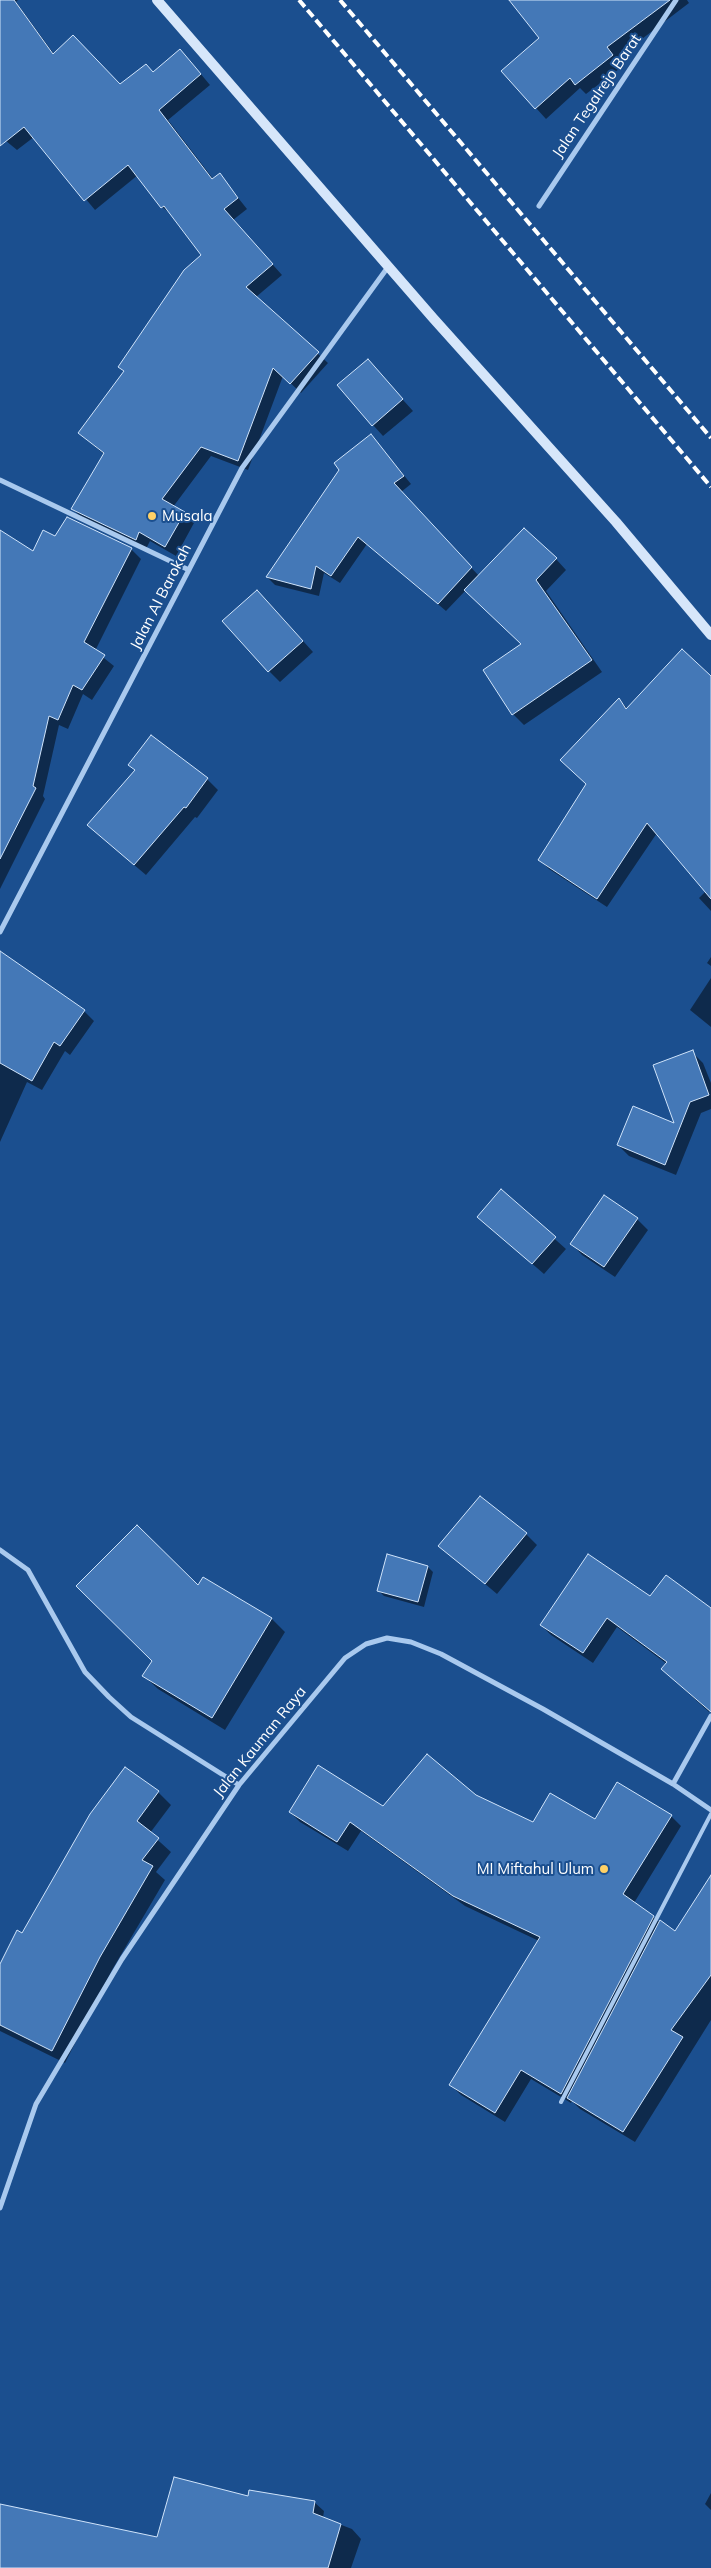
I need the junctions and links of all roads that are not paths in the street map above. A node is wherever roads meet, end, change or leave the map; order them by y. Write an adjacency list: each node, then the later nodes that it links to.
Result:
1 (157, 0): 4 (street)
2 (676, 0): 3 (street, Jalan Tegalrejo Barat)
3 (539, 206)
4 (388, 267): 6 (street, Jalan Al Barokah); 7 (street)
5 (0, 480): 6 (street)
6 (189, 570): 8 (street, Jalan Al Barokah)
7 (711, 636)
8 (1, 930)
9 (0, 1550): 12 (street)
10 (711, 1716): 11 (street)
11 (673, 1784): 12 (street, Jalan Kauman Raya); 13 (street, Jalan Kauman Raya)
12 (239, 1785): 15 (street, Jalan Kauman Raya)
13 (711, 1812): 14 (lane)
14 (561, 2102)
15 (0, 2208)

